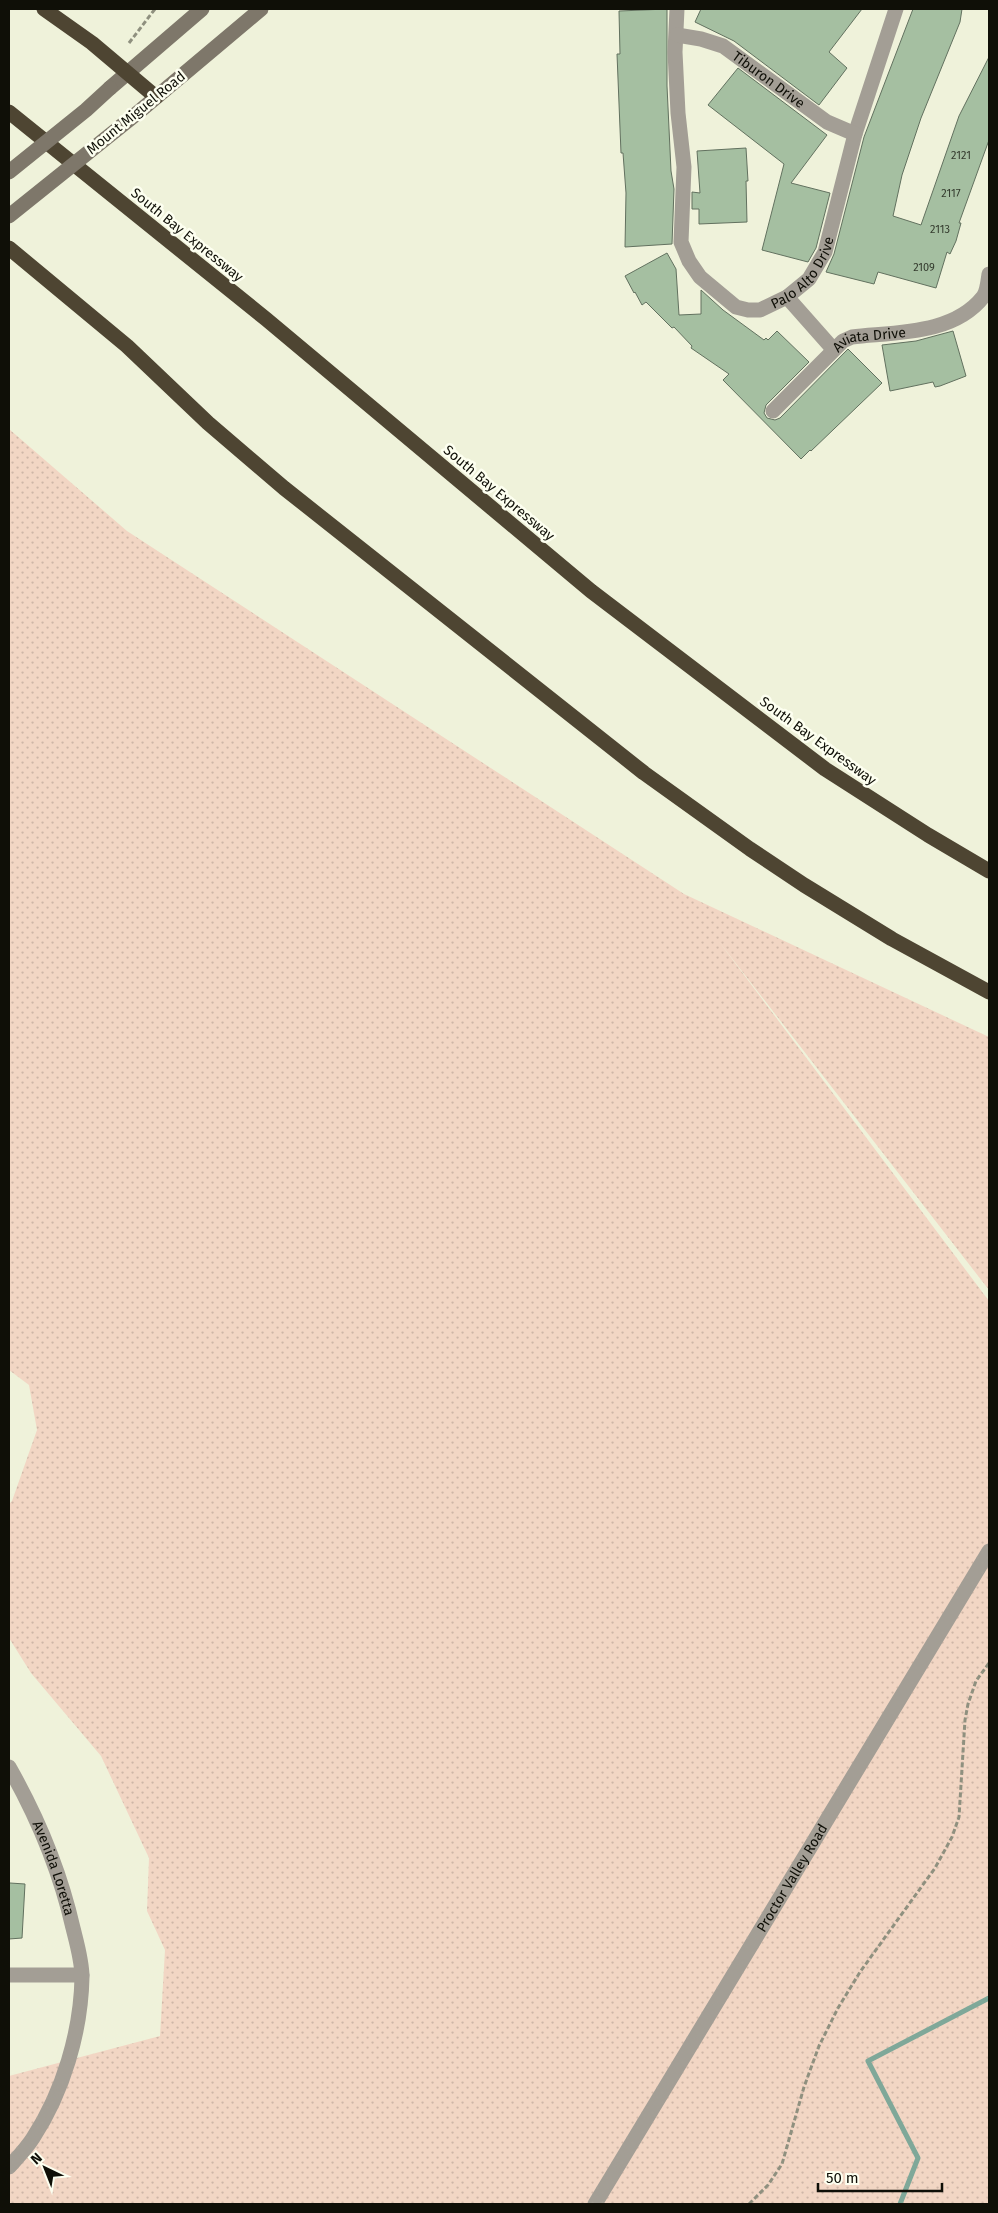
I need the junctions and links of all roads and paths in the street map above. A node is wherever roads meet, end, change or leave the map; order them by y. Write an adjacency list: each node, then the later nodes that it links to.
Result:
1 (44, 9): 9 (highway)
2 (155, 9): 8 (path)
3 (202, 9): 9 (street)
4 (261, 9): 10 (street, Mount Miguel Road)
5 (677, 9): 7 (street, Palo Alto Drive)
6 (896, 9): 12 (street, Palo Alto Drive)
7 (677, 35): 12 (street, Tiburon Drive); 17 (street, Palo Alto Drive)
8 (129, 43)
9 (127, 72): 10 (highway); 13 (street, bridge)
10 (156, 97): 14 (street, Mount Miguel Road, bridge)
11 (9, 112): 20 (highway, South Bay Expressway)
12 (855, 134): 17 (street, Palo Alto Drive)
13 (9, 172)
14 (9, 216)
15 (9, 248): 21 (highway)
16 (989, 274): 18 (street, Aviata Drive)
17 (787, 297): 18 (street)
18 (833, 350): 19 (street, Aviata Drive)
19 (773, 411)
20 (989, 871)
21 (989, 992)
22 (989, 1551): 28 (street, Proctor Valley Road)
23 (989, 1663): 29 (path)
24 (9, 1767): 26 (street, Avenida Loretta)
25 (9, 1975): 26 (street)
26 (82, 1975): 27 (street, Avenida Loretta)
27 (9, 2168)
28 (594, 2204)
29 (749, 2204)

